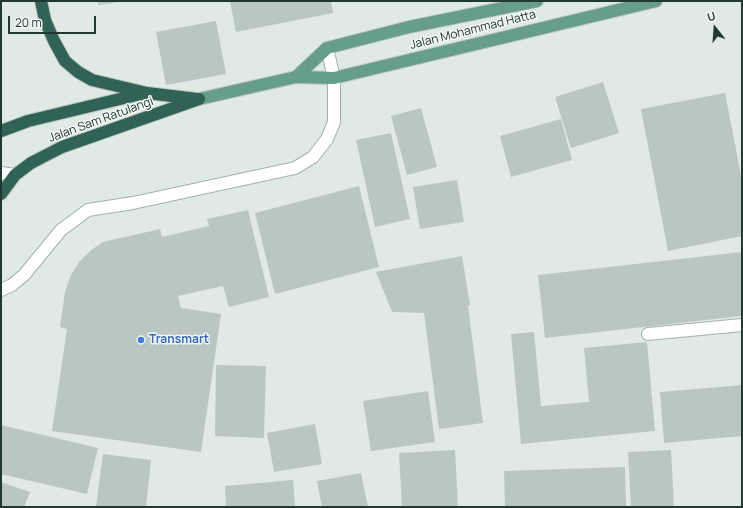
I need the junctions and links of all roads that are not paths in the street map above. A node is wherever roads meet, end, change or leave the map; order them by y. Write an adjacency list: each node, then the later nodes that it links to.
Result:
1 (41, 1): 7 (highway, Jalan Mohammad Hatta)
2 (537, 1): 4 (main road, Jalan Mohammad Hatta)
3 (656, 1): 6 (main road, Jalan Mohammad Hatta)
4 (327, 48): 5 (main road, Jalan Mohammad Hatta); 6 (street)
5 (296, 77): 6 (main road, Jalan Mohammad Hatta); 8 (main road, Jalan Mohammad Hatta)
6 (334, 78): 13 (street)
7 (147, 93): 8 (highway, Jalan Mohammad Hatta); 9 (highway)
8 (200, 99): 11 (highway, Jalan Sam Ratulangi)
9 (1, 131)
10 (1, 173): 11 (street)
11 (15, 175): 12 (highway, Jalan Sam Ratulangi)
12 (1, 194)
13 (1, 290)
14 (742, 325): 15 (street)
15 (648, 334)

